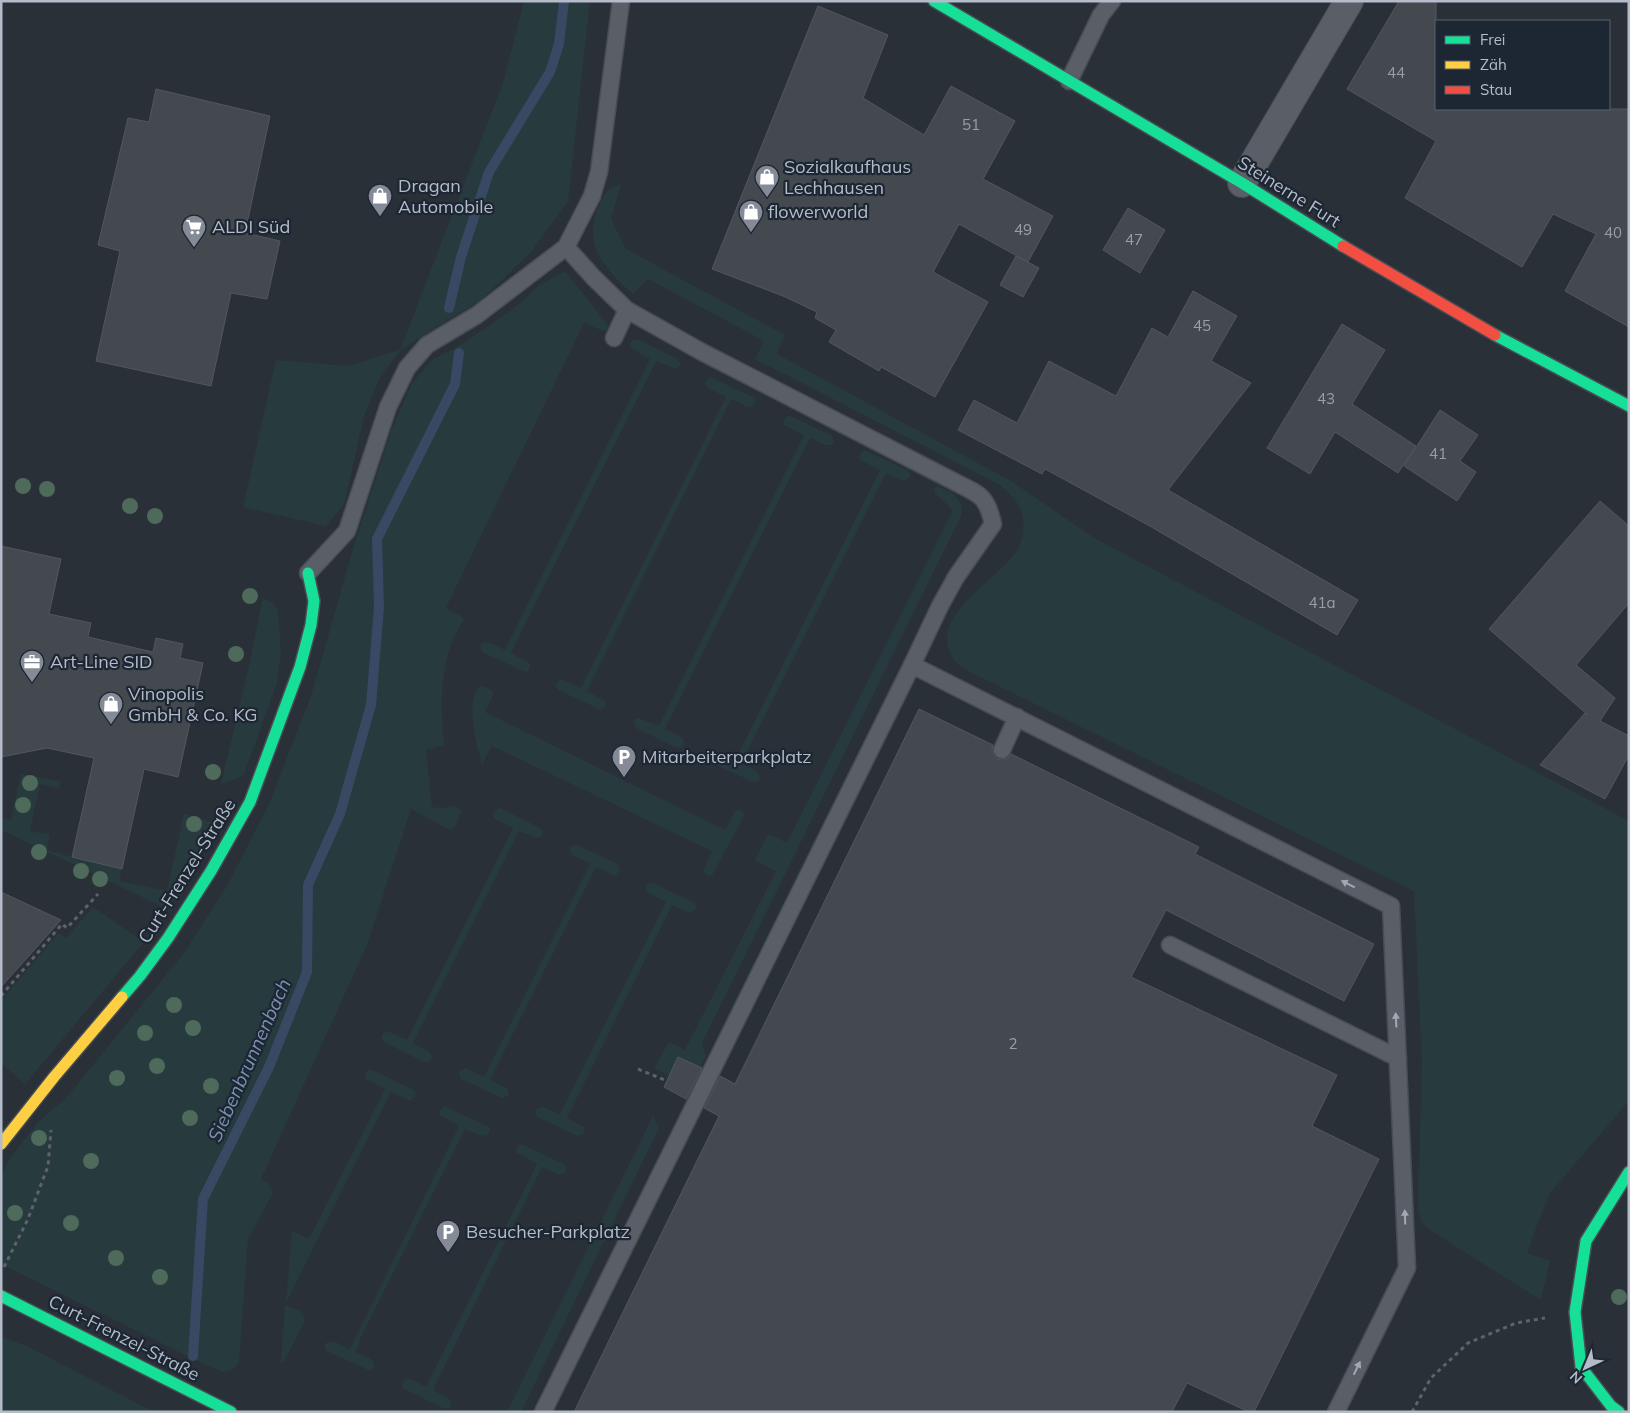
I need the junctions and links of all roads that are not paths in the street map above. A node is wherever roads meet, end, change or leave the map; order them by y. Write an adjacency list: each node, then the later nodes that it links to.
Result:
1 (621, 1): 7 (lane)
2 (934, 1): 5 (street, Steinerne Furt)
3 (1112, 1): 5 (lane)
4 (1350, 1): 6 (street)
5 (1069, 81): 6 (street, Steinerne Furt)
6 (1242, 183): 10 (street, Steinerne Furt)
7 (566, 247): 8 (lane); 11 (lane)
8 (627, 310): 9 (lane); 12 (lane)
9 (614, 338)
10 (1629, 406)
11 (308, 573): 17 (street, Curt-Frenzel-Straße)
12 (912, 665): 13 (lane); 21 (lane)
13 (1017, 717): 14 (lane); 16 (lane, one-way to 13)
14 (1002, 750)
15 (1170, 946): 16 (lane)
16 (1398, 1058): 22 (lane, one-way to 16)
17 (1, 1144)
18 (1629, 1172): 23 (street)
19 (1, 1296): 20 (street, Curt-Frenzel-Straße)
20 (231, 1412)
21 (543, 1412)
22 (1336, 1412)
23 (1619, 1412)

